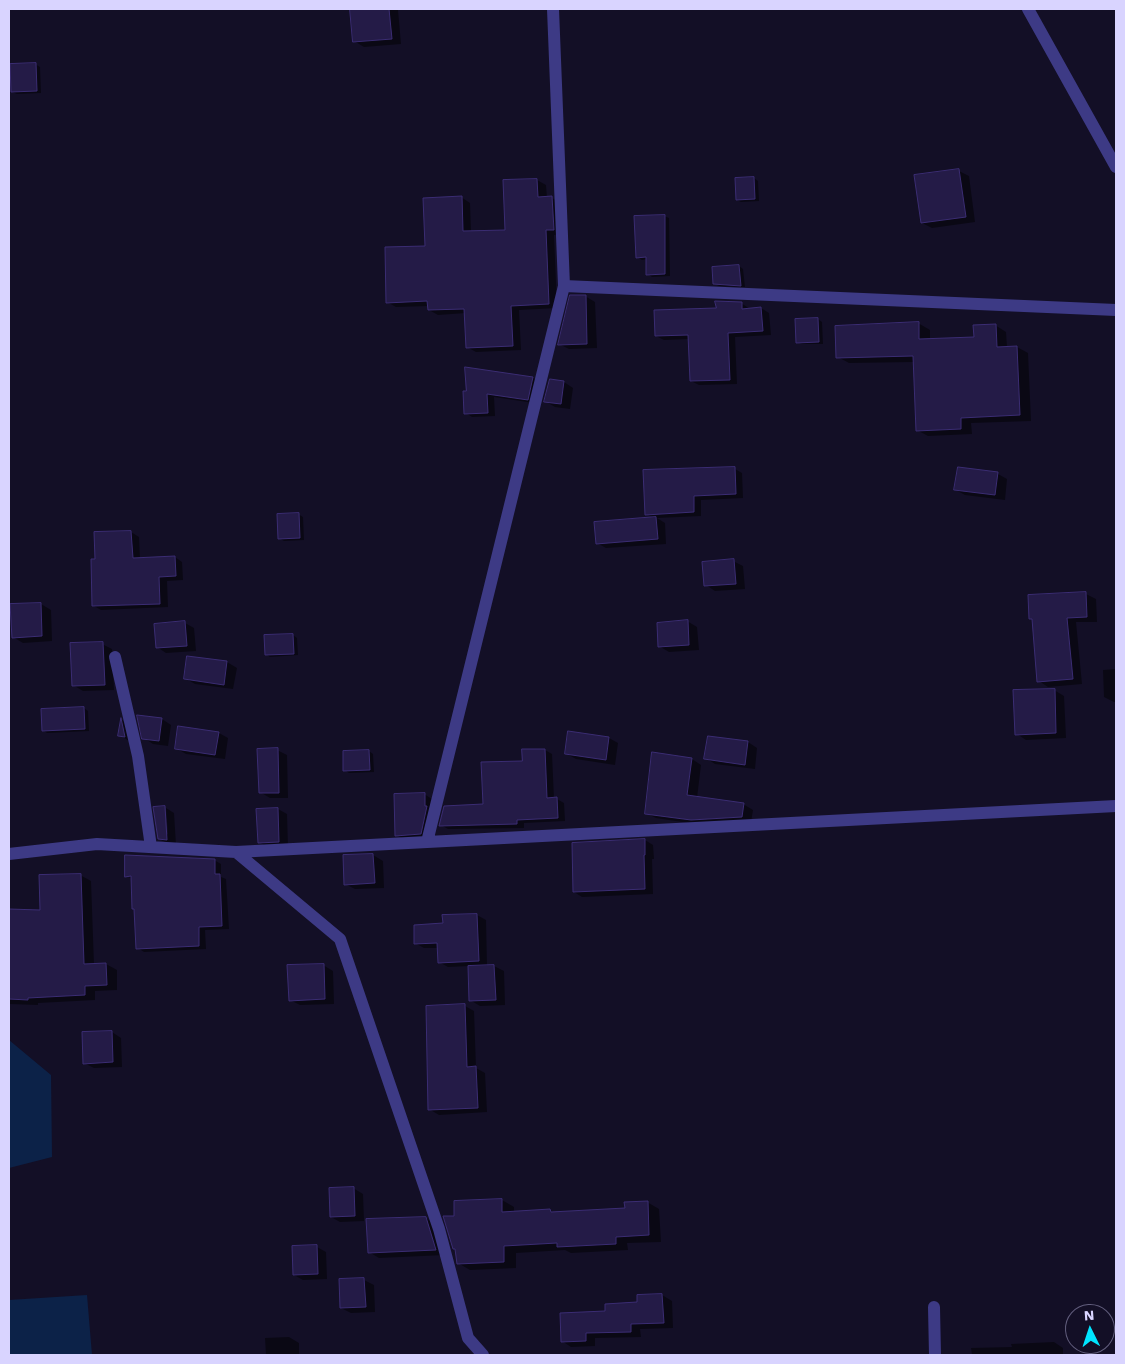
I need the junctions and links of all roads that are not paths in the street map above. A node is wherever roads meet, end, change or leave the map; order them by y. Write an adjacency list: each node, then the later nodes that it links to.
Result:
1 (553, 9): 4 (street)
2 (1028, 9): 3 (street)
3 (1116, 167)
4 (564, 286): 5 (street); 8 (street)
5 (1116, 310)
6 (115, 657): 9 (street)
7 (1116, 806): 8 (street)
8 (427, 842): 10 (street)
9 (152, 847): 10 (street); 11 (street)
10 (236, 852): 13 (street)
11 (9, 854)
12 (934, 1307): 14 (street)
13 (483, 1355)
14 (935, 1355)

